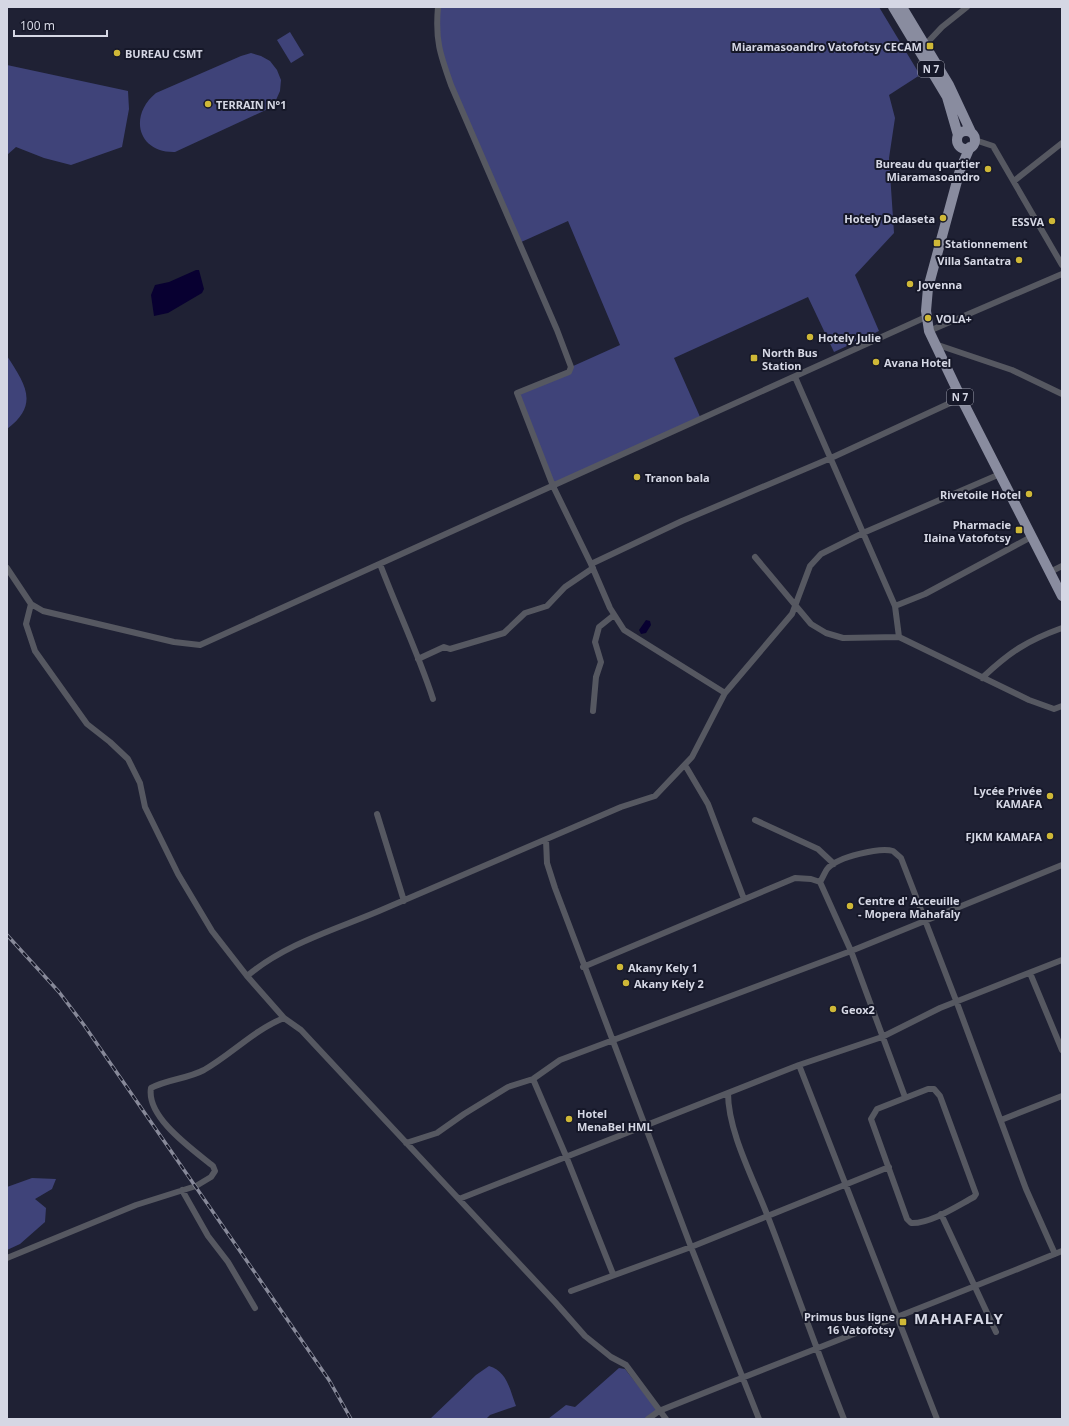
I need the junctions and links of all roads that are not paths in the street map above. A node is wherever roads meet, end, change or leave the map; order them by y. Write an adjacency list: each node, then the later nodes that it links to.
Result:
1 (438, 7): 22 (street)
2 (893, 7): 6 (main road, N 7)
3 (902, 7): 5 (main road, N 7)
4 (967, 7): 5 (street)
5 (925, 45): 7 (main road, N 7)
6 (958, 135): 7 (main road); 9 (main road)
7 (972, 140): 9 (main road); 10 (main road, N 7); 11 (street)
8 (1062, 143): 11 (street)
9 (959, 146): 10 (main road, N 7)
10 (960, 170): 14 (main road, N 7)
11 (1014, 181): 12 (street)
12 (1062, 265)
13 (1062, 274): 15 (street)
14 (926, 318): 15 (main road, N 7); 17 (street)
15 (929, 331): 16 (main road, N 7)
16 (934, 343): 18 (street); 19 (main road, N 7)
17 (795, 377): 20 (street); 22 (street)
18 (1062, 394)
19 (961, 398): 20 (street); 21 (main road, N 7)
20 (831, 458): 23 (street); 27 (street)
21 (1000, 474): 23 (street); 24 (main road, N 7)
22 (553, 486): 26 (street); 27 (street)
23 (863, 533): 33 (street); 34 (street)
24 (1031, 537): 30 (main road, N 7); 34 (street)
25 (755, 557): 33 (street)
26 (380, 564): 32 (street); 38 (street)
27 (592, 566): 35 (street); 38 (street)
28 (1062, 566): 30 (street)
29 (7, 568): 32 (street)
30 (1050, 572): 31 (main road, N 7)
31 (1062, 596)
32 (31, 604): 58 (street)
33 (794, 605): 37 (street); 40 (street)
34 (895, 606): 37 (street)
35 (614, 615): 40 (street); 43 (street)
36 (1062, 628): 39 (street)
37 (899, 637): 39 (street)
38 (418, 659): 41 (street)
39 (982, 678): 42 (street)
40 (725, 693): 44 (street)
41 (433, 699)
42 (1062, 706)
43 (593, 711)
44 (685, 765): 47 (street); 51 (street)
45 (377, 814): 52 (street)
46 (755, 820): 48 (street)
47 (546, 840): 52 (street); 56 (street)
48 (834, 864): 50 (street); 53 (street)
49 (1062, 865): 53 (street)
50 (820, 882): 51 (street); 54 (street)
51 (744, 899): 56 (street)
52 (404, 901): 58 (street)
53 (925, 920): 54 (street); 59 (street)
54 (851, 950): 61 (street); 62 (street)
55 (1062, 960): 57 (street)
56 (583, 967): 62 (street)
57 (1030, 973): 59 (street); 63 (street)
58 (247, 976): 60 (street)
59 (957, 1003): 61 (street); 69 (street)
60 (284, 1018): 71 (street); 75 (street)
61 (882, 1037): 64 (street); 68 (street)
62 (612, 1040): 65 (street); 70 (street)
63 (1062, 1050)
64 (799, 1065): 66 (street); 74 (street)
65 (533, 1079): 71 (street); 72 (street)
66 (728, 1093): 70 (street); 78 (street)
67 (1062, 1096): 69 (street)
68 (905, 1097): 73 (street); 77 (street)
69 (1001, 1120): 81 (street)
70 (645, 1126): 72 (street); 79 (street)
71 (406, 1143): 76 (street)
72 (566, 1156): 76 (street); 83 (street)
73 (889, 1167): 74 (street); 77 (street)
74 (846, 1184): 78 (street); 87 (street)
75 (182, 1190): 82 (street); 86 (street)
76 (459, 1199): 91 (street)
77 (941, 1214): 84 (street)
78 (768, 1217): 79 (street); 89 (street)
79 (691, 1248): 83 (street); 90 (street)
80 (1062, 1251): 81 (street)
81 (1055, 1254): 84 (street)
82 (7, 1258)
83 (613, 1274): 85 (street)
84 (976, 1287): 87 (street); 88 (street)
85 (572, 1291)
86 (255, 1308)
87 (897, 1318): 89 (street); 96 (street)
88 (996, 1332)
89 (816, 1349): 90 (street); 95 (street)
90 (742, 1377): 91 (street); 94 (street)
91 (659, 1411): 92 (street); 93 (street)
92 (648, 1419)
93 (666, 1419)
94 (759, 1419)
95 (844, 1419)
96 (937, 1419)

